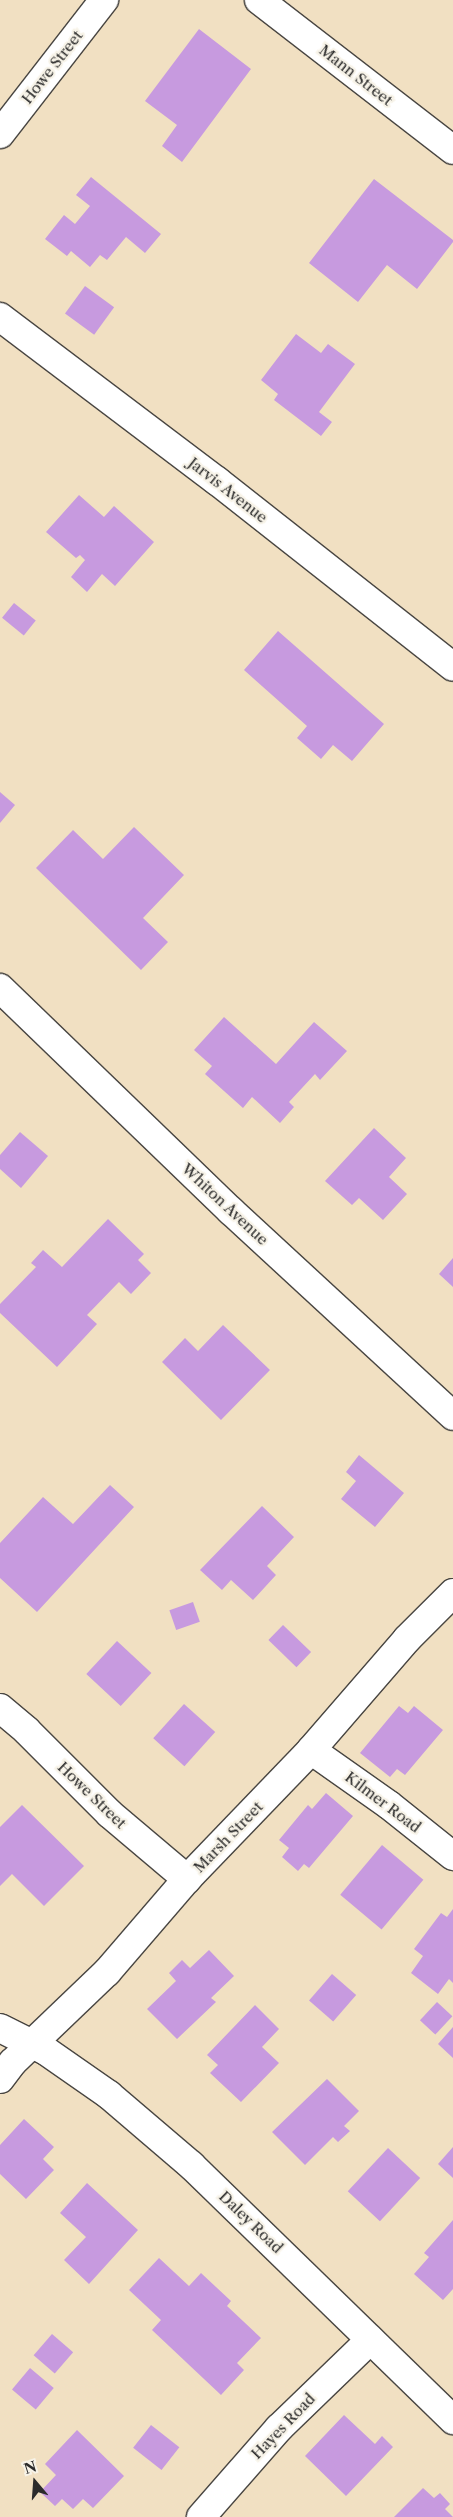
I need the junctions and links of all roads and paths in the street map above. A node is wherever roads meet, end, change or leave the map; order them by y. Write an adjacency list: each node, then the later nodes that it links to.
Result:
1 (104, 0): 3 (street, Howe Street)
2 (260, 0): 4 (street, Mann Street)
3 (0, 134)
4 (453, 150)
5 (0, 317): 6 (street, Jarvis Avenue)
6 (453, 667)
7 (0, 988): 8 (street, Whiton Avenue)
8 (453, 1416)
9 (453, 1593): 11 (street, Marsh Street)
10 (0, 1708): 13 (street, Howe Street)
11 (311, 1750): 12 (street, Kilmer Road); 13 (street, Marsh Street)
12 (453, 1856)
13 (187, 1879): 15 (street, Marsh Street)
14 (0, 2028): 15 (street, Daley Road)
15 (32, 2044): 16 (street, Marsh Street); 17 (street, Daley Road)
16 (0, 2079)
17 (370, 2340): 18 (street, Daley Road); 19 (street, Hayes Road)
18 (453, 2420)
19 (201, 2517)

